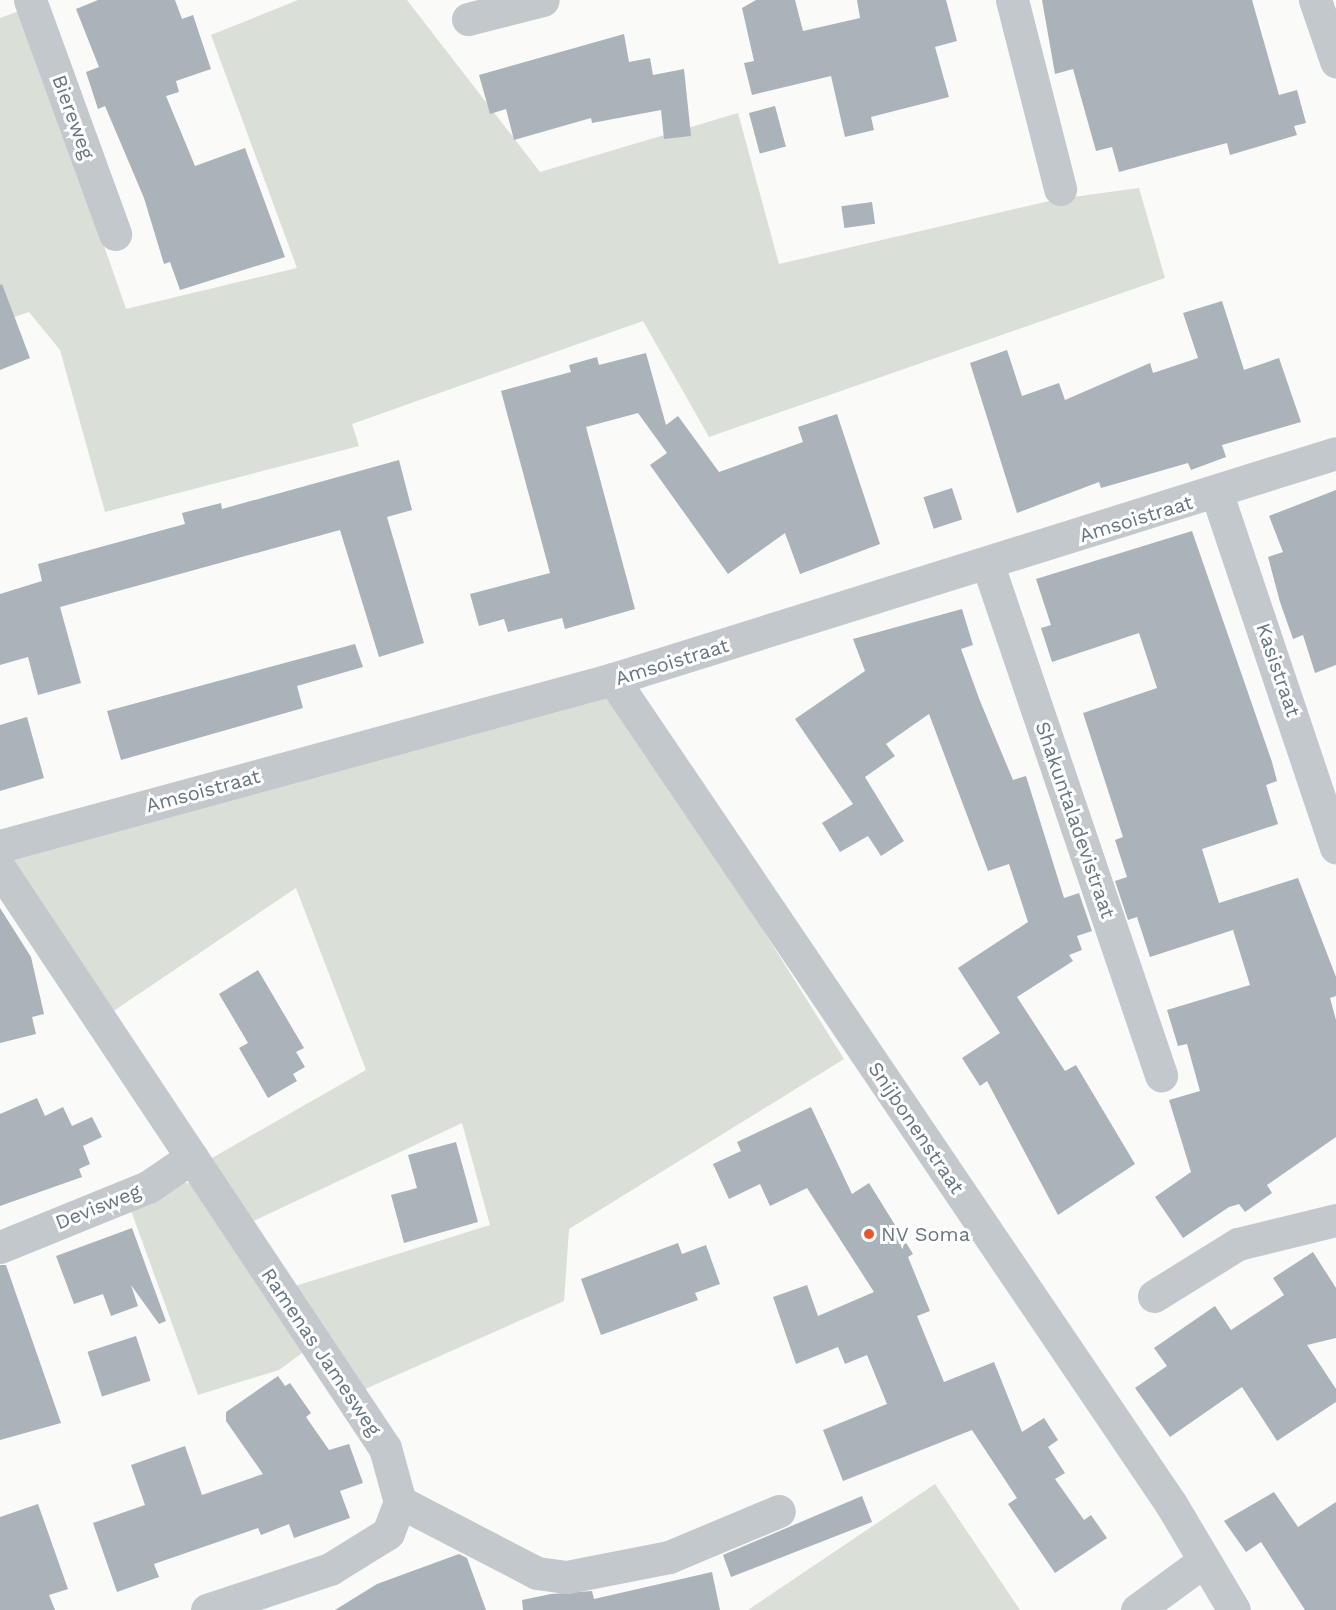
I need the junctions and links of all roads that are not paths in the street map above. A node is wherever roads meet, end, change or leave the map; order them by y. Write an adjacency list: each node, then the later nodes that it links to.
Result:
1 (30, 0): 8 (street, Biereweg)
2 (543, 0): 5 (street)
3 (1012, 0): 7 (street)
4 (1315, 0): 6 (street)
5 (468, 19)
6 (1336, 61)
7 (1060, 189)
8 (116, 234)
9 (1336, 453): 10 (street, Amsoistraat)
10 (1217, 494): 11 (street, Amsoistraat); 14 (street, Kasistraat)
11 (988, 566): 12 (street, Amsoistraat); 16 (street, Shakuntaladevistraat)
12 (613, 679): 13 (street, Amsoistraat); 23 (street, Snijbonenstraat)
13 (0, 846)
14 (1336, 847)
15 (0, 869): 17 (street, Ramenas Jamesweg)
16 (1161, 1075)
17 (192, 1157): 19 (street, Devisweg); 21 (street, Ramenas Jamesweg)
18 (1336, 1220): 20 (street)
19 (0, 1247)
20 (1154, 1296)
21 (400, 1502): 22 (street); 24 (street)
22 (779, 1511)
23 (1202, 1562): 25 (street); 26 (street, Snijbonenstraat)
24 (207, 1610)
25 (1137, 1610)
26 (1234, 1610)

